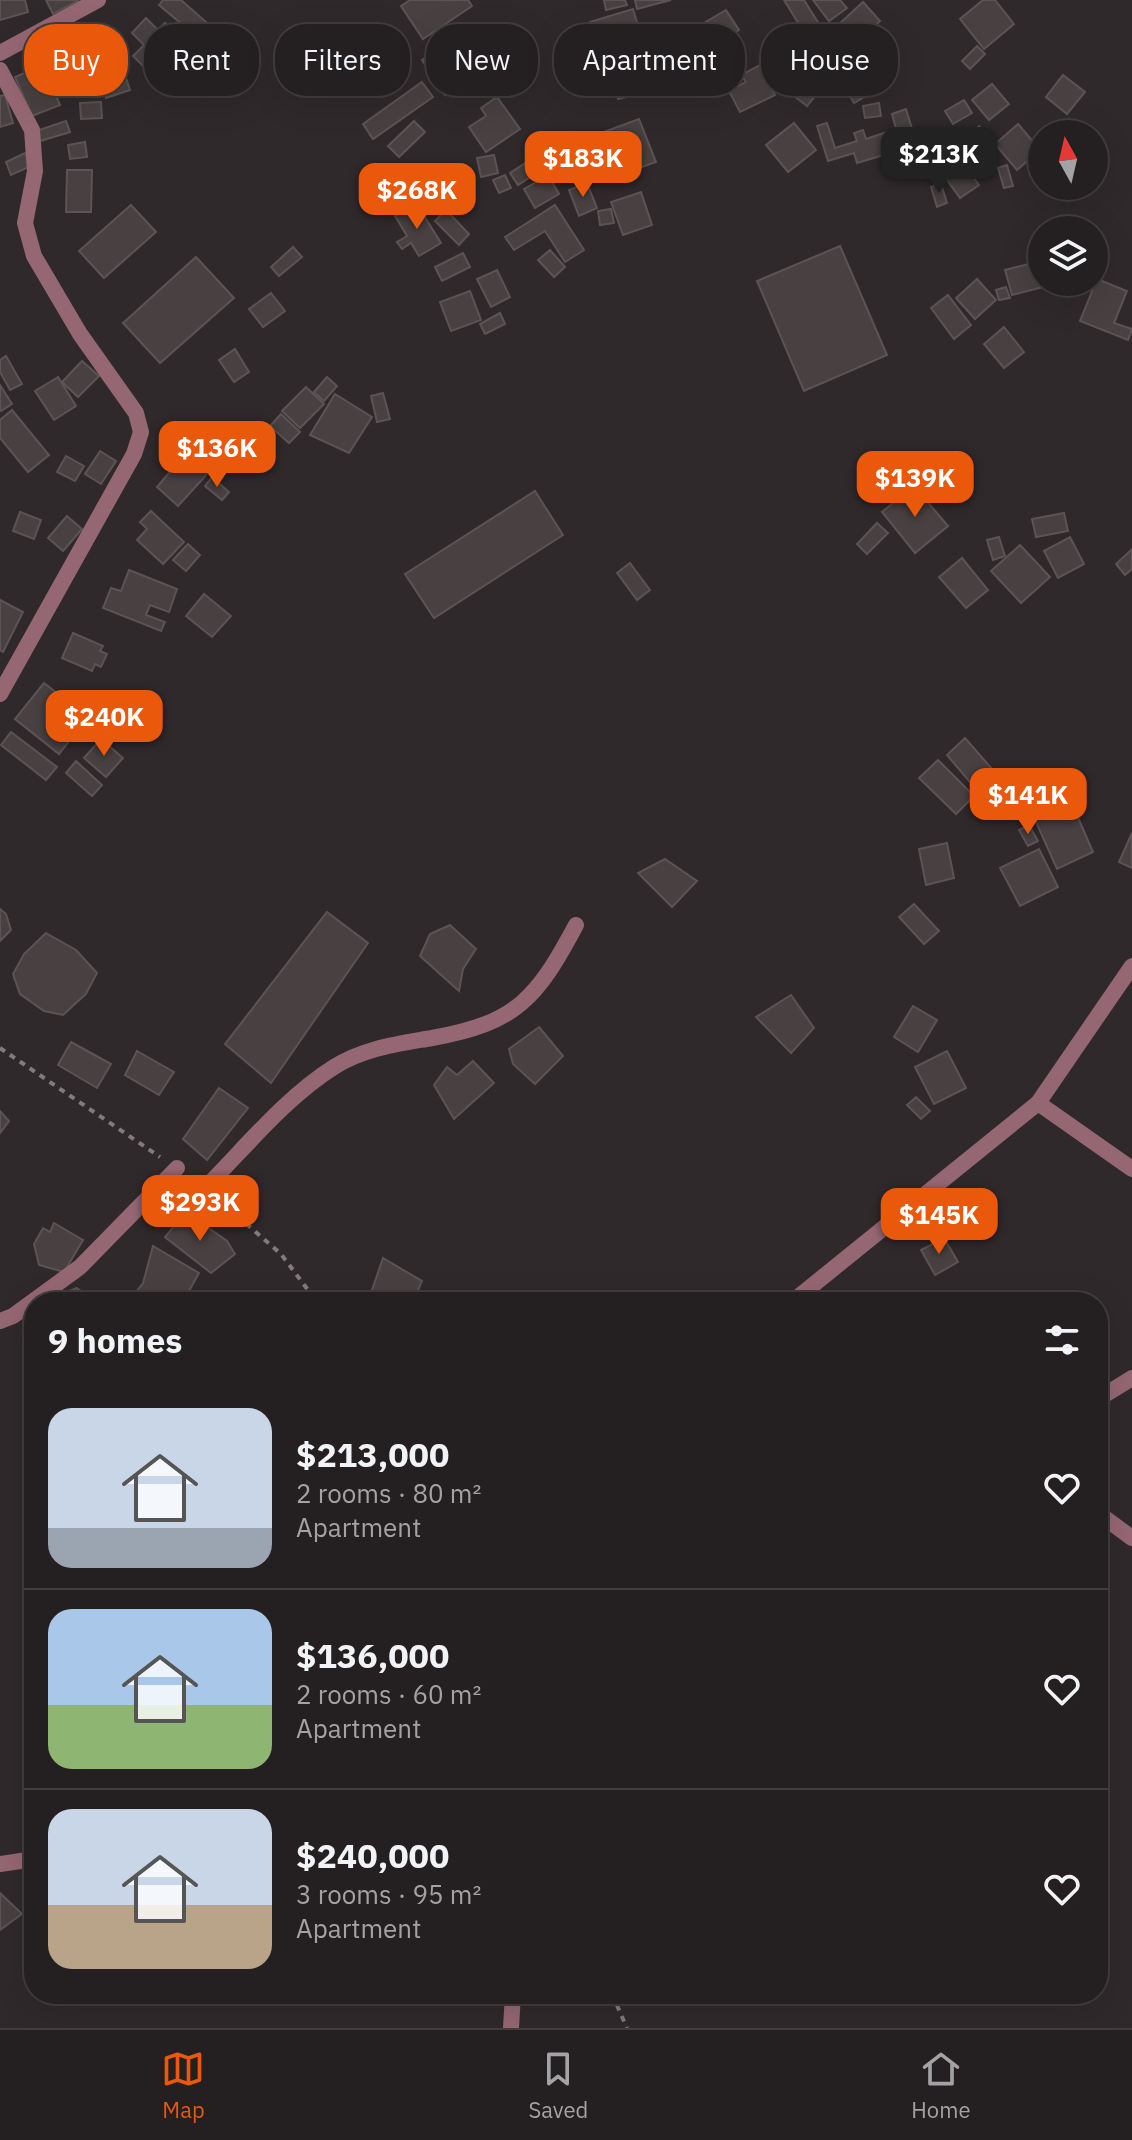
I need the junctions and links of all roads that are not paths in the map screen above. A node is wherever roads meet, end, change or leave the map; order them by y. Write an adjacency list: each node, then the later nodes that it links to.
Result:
1 (98, 0): 2 (street)
2 (0, 53)
3 (0, 70): 4 (street)
4 (1, 688)
5 (576, 925): 10 (street)
6 (1132, 966): 7 (street)
7 (1038, 1103): 9 (street); 12 (street)
8 (177, 1168): 11 (street)
9 (1132, 1169)
10 (205, 1188)
11 (43, 1292)
12 (804, 1292)
13 (24, 1305): 14 (street)
14 (0, 1321)
15 (1132, 1378): 16 (street)
16 (1108, 1393)
17 (1108, 1520): 18 (street)
18 (1132, 1538)
19 (24, 1860): 20 (street)
20 (0, 1864)
21 (512, 2004): 22 (street)
22 (511, 2028)

